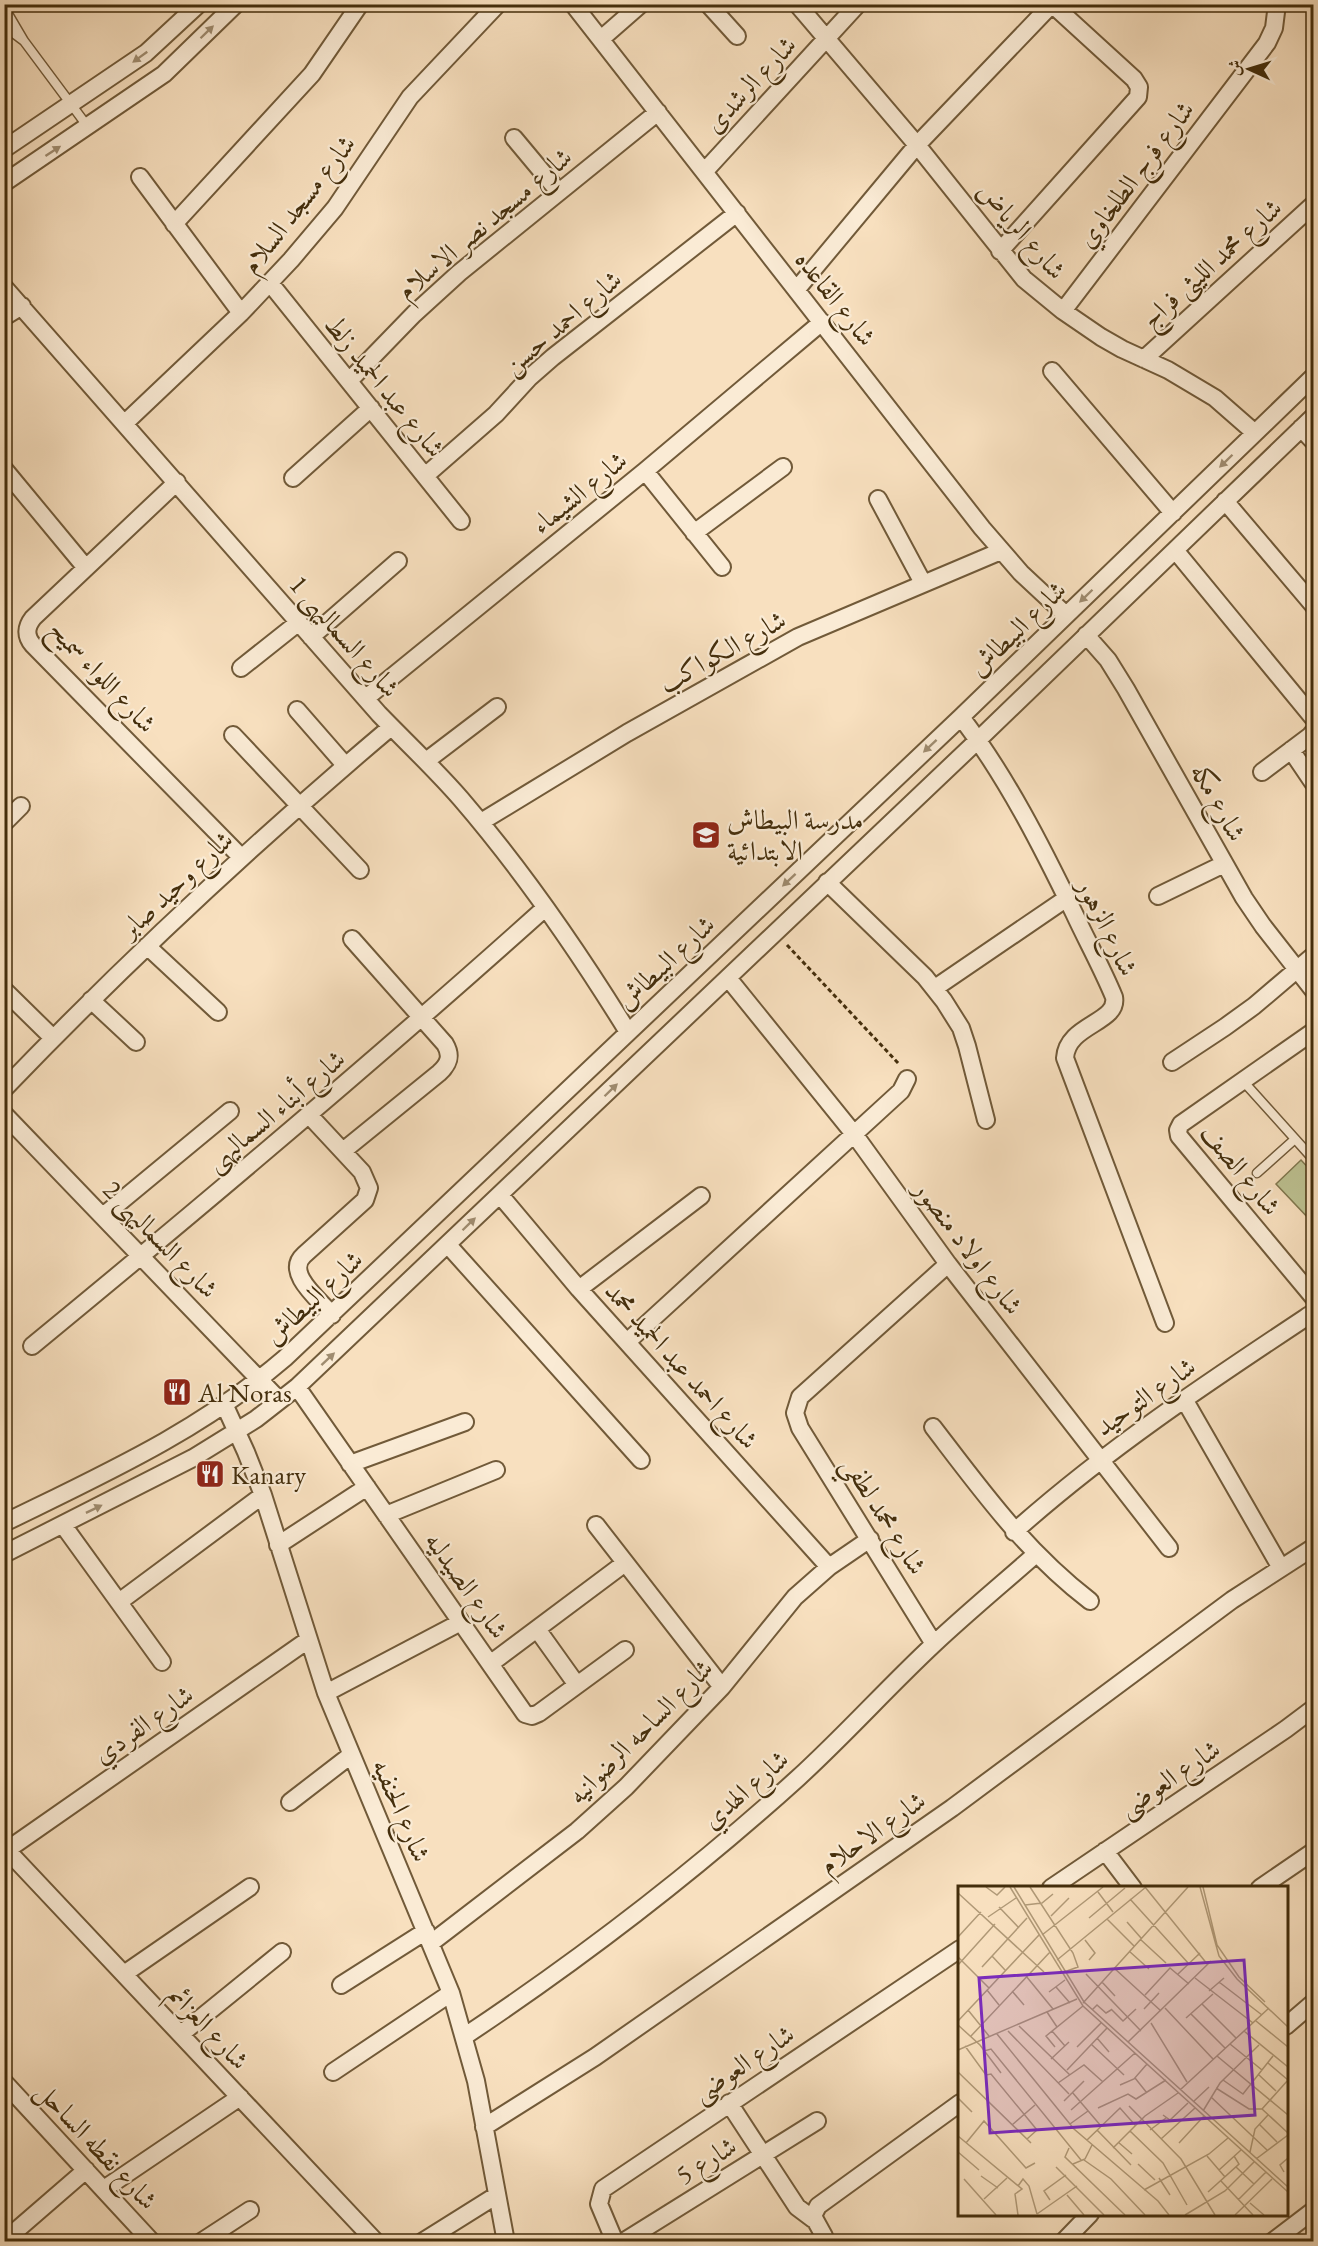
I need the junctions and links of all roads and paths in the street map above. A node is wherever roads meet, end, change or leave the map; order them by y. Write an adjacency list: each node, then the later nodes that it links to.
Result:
1 (199, 4): 18 (street, one-way to 18)
2 (236, 4): 20 (street, one-way to 2)
3 (360, 4): 30 (street)
4 (498, 4): 32 (street, شارع مسجد السلام)
5 (573, 4): 15 (street, شارع القاعده)
6 (641, 4): 15 (street)
7 (708, 4): 14 (street)
8 (797, 4): 16 (street, شارع الرياض)
9 (858, 4): 16 (street, شارع الرشدى)
10 (1052, 4): 22 (street); 31 (street)
11 (1277, 4): 36 (street, شارع فرج الطلخاوي)
12 (4, 7): 17 (lane)
13 (4, 26): 17 (lane)
14 (736, 36)
15 (601, 39): 19 (street, شارع القاعده)
16 (827, 39): 22 (street, شارع الرياض); 24 (street, شارع الرشدى)
17 (24, 41): 18 (lane)
18 (71, 105): 20 (lane); 23 (street)
19 (658, 112): 24 (street, شارع القاعده); 27 (street, شارع مسجد نصر الاسلام)
20 (88, 127): 26 (street, one-way to 20)
21 (514, 138): 27 (street)
22 (917, 145): 31 (street, شارع الرياض); 34 (street)
23 (4, 149)
24 (704, 171): 29 (street, شارع القاعده)
25 (140, 177): 30 (street)
26 (4, 183)
27 (559, 192): 43 (street, شارع مسجد نصر الاسلام)
28 (1314, 204): 40 (street, شارع محمد الليثى فراج)
29 (737, 213): 34 (street, شارع القاعده); 53 (street, شارع احمد حسن)
30 (174, 224): 37 (street)
31 (1000, 251): 36 (street, شارع الرياض)
32 (270, 284): 37 (street, شارع مسجد السلام); 43 (street, شارع عبد الحميد زلط)
33 (4, 287): 35 (street, شارع السماليهى 1)
34 (797, 289): 39 (street, شارع القاعده)
35 (22, 306): 38 (street); 46 (street, شارع السماليهى 1)
36 (1063, 311): 40 (street, شارع الرياض)
37 (241, 313): 46 (street, شارع مسجد السلام)
38 (4, 317)
39 (822, 322): 52 (street, شارع الشيماء); 62 (street, شارع القاعده)
40 (1144, 359): 48 (street, شارع الرياض)
41 (1052, 371): 58 (street)
42 (1314, 376): 48 (street, شارع البيطاش)
43 (349, 381): 44 (street, شارع عبد الحميد زلط)
44 (371, 408): 53 (street, شارع عبد الحميد زلط); 54 (street)
45 (1314, 416): 47 (street, شارع البيطاش)
46 (125, 423): 55 (street, شارع السماليهى 1)
47 (1301, 428): 49 (street); 57 (street, شارع البيطاش)
48 (1255, 432): 58 (street, شارع البيطاش, one-way to 58)
49 (1314, 442)
50 (783, 466): 60 (street)
51 (5, 469): 65 (street)
52 (645, 471): 60 (street); 73 (street, شارع الشيماء)
53 (424, 476): 59 (street, شارع عبد الحميد زلط)
54 (293, 478)
55 (177, 482): 65 (street, شارع اللواء سميح); 69 (street, شارع السماليهى 1)
56 (878, 499): 66 (street)
57 (1225, 501): 61 (street, شارع البيطاش); 67 (street)
58 (1173, 513): 68 (street, شارع البيطاش, one-way to 68)
59 (461, 521)
60 (694, 533): 64 (street)
61 (1175, 550): 70 (street, شارع البيطاش); 77 (street)
62 (1001, 551): 66 (street, شارع الكواكب); 68 (street, شارع القاعده)
63 (398, 561): 71 (street)
64 (722, 567)
65 (86, 568): 91 (street, شارع اللواء سميح)
66 (923, 583): 89 (street, شارع الكواكب)
67 (1314, 606)
68 (1066, 615): 76 (street, شارع البيطاش)
69 (298, 622): 71 (street, شارع السماليهى 1); 72 (street)
70 (1086, 635): 81 (street, شارع البيطاش); 92 (street, شارع مكه)
71 (311, 637): 73 (street, شارع السماليهى 1)
72 (241, 668)
73 (366, 698): 78 (street, شارع السماليهى 1)
74 (497, 707): 83 (street)
75 (297, 710): 84 (street)
76 (961, 717): 81 (street, شارع الزهور); 111 (street, شارع البيطاش, one-way to 111)
77 (1314, 720)
78 (391, 726): 83 (street, شارع السماليهى 1); 84 (street, شارع وحيد صابر)
79 (1314, 731): 82 (street)
80 (233, 735): 87 (street)
81 (978, 740): 94 (street, شارع البيطاش); 96 (street, شارع الزهور)
82 (1291, 750): 85 (street); 86 (street)
83 (426, 761): 89 (street, شارع السماليهى 1)
84 (345, 765): 87 (street, شارع وحيد صابر)
85 (1262, 772)
86 (1314, 784)
87 (299, 805): 91 (street, شارع وحيد صابر); 93 (street)
88 (21, 806): 90 (street)
89 (481, 822): 97 (street, شارع السماليهى 1)
90 (4, 823)
91 (241, 857): 100 (street, شارع وحيد صابر)
92 (1224, 864): 95 (street); 102 (street, شارع مكه)
93 (360, 870)
94 (827, 882): 98 (street, شارع البيطاش); 104 (street)
95 (1158, 896)
96 (1066, 898): 104 (street); 139 (street, شارع الزهور)
97 (545, 908): 109 (street, شارع أبناء السماليهى); 111 (street, شارع السماليهى 1)
98 (775, 932): 103 (street, شارع البيطاش); 115 (path)
99 (352, 939): 109 (street)
100 (147, 946): 107 (street, شارع وحيد صابر); 108 (street)
101 (1314, 955): 102 (street)
102 (1296, 970): 106 (street, شارع مكه); 114 (street)
103 (728, 978): 122 (street, شارع اولاد منصور); 128 (street, شارع البيطاش, one-way to 103)
104 (935, 988): 121 (street)
105 (4, 990): 112 (street)
106 (1314, 991)
107 (91, 1000): 112 (street, شارع وحيد صابر); 113 (street)
108 (218, 1012)
109 (423, 1018): 120 (street, شارع أبناء السماليهى); 124 (street)
110 (1314, 1031): 116 (street)
111 (628, 1032): 125 (street, شارع البيطاش)
112 (53, 1038): 117 (street, شارع وحيد صابر)
113 (136, 1042)
114 (1172, 1062)
115 (907, 1079): 122 (street)
116 (1243, 1081): 123 (lane); 136 (street, شارع الصف)
117 (4, 1089)
118 (231, 1111): 131 (street)
119 (4, 1114): 131 (street, شارع السماليهى 2)
120 (309, 1115): 124 (street); 133 (street, شارع أبناء السماليهى)
121 (986, 1120)
122 (854, 1134): 134 (street, شارع اولاد منصور); 140 (street)
123 (1295, 1139): 126 (lane); 127 (lane)
124 (343, 1151): 138 (street)
125 (497, 1158): 128 (street); 138 (street, شارع البيطاش)
126 (1314, 1160)
127 (1257, 1173)
128 (516, 1180): 129 (street, شارع البيطاش)
129 (500, 1195): 132 (street, شارع البيطاش, one-way to 129); 135 (street, شارع احمد عبد الحميد محمد)
130 (701, 1196): 135 (street)
131 (103, 1216): 133 (street, شارع السماليهى 2)
132 (448, 1245): 143 (street, شارع البيطاش, one-way to 132); 151 (street)
133 (141, 1256): 141 (street, شارع أبناء السماليهى); 142 (street, شارع السماليهى 2)
134 (948, 1264): 150 (street, شارع اولاد منصور); 161 (street, شارع محمد لطفي)
135 (579, 1289): 140 (street, شارع احمد عبد الحميد محمد)
136 (1314, 1298)
137 (1314, 1312): 144 (street, شارع التوحيد)
138 (332, 1315): 142 (street, شارع البيطاش)
139 (1165, 1323)
140 (627, 1342): 168 (street, شارع احمد عبد الحميد محمد)
141 (32, 1346)
142 (261, 1379): 145 (street, شارع السماليهى 2); 146 (street, شارع البيطاش)
143 (297, 1387): 145 (street, شارع البيطاش); 152 (street, شارع الصيدليه)
144 (1184, 1399): 150 (street, شارع التوحيد); 169 (street)
145 (279, 1400): 149 (street, شارع البيطاش)
146 (225, 1406): 149 (street, شارع الحنفيه); 157 (street, شارع البيطاش)
147 (465, 1422): 152 (street)
148 (933, 1427): 160 (street)
149 (237, 1431): 155 (street, شارع الحنفيه); 158 (street, شارع البيطاش, one-way to 149)
150 (1100, 1459): 160 (street, شارع التوحيد); 164 (street, شارع اولاد منصور)
151 (641, 1460)
152 (350, 1464): 154 (street, شارع الصيدليه)
153 (496, 1470): 156 (street)
154 (367, 1487): 156 (street, شارع الصيدليه); 162 (street)
155 (263, 1495): 162 (street, شارع الحنفيه); 171 (street)
156 (386, 1515): 172 (street, شارع الصيدليه)
157 (4, 1523)
158 (63, 1525): 165 (street, شارع البيطاش); 171 (street)
159 (596, 1525): 167 (street)
160 (1014, 1532): 166 (street)
161 (870, 1539): 168 (street, شارع الساحه الرضوانيه); 175 (street, شارع محمد لطفي)
162 (278, 1545): 174 (street, شارع الحنفيه)
163 (1314, 1547): 169 (street)
164 (1169, 1548)
165 (4, 1554)
166 (1036, 1554): 170 (street); 175 (street, شارع الهدي)
167 (625, 1563): 173 (street); 180 (street)
168 (829, 1567): 180 (street, شارع الساحه الرضوانيه)
169 (1281, 1568): 208 (street, شارع الاحلام)
170 (1090, 1601)
171 (118, 1602): 177 (street)
172 (461, 1622): 178 (street, شارع الصيدليه); 181 (street)
173 (537, 1629): 178 (street); 179 (street)
174 (308, 1640): 181 (street, شارع الحنفيه); 185 (street, شارع الفردي)
175 (934, 1644): 201 (street, شارع الهدي)
176 (625, 1650): 179 (street, شارع الصيدليه)
177 (162, 1662)
178 (490, 1664): 179 (street, شارع الصيدليه)
179 (578, 1685)
180 (722, 1687): 192 (street, شارع الساحه الرضوانيه)
181 (326, 1693): 183 (street, شارع الحنفيه)
182 (1314, 1708): 186 (street, شارع العوضى)
183 (351, 1755): 184 (street); 192 (street, شارع الحنفيه)
184 (290, 1802)
185 (6, 1848): 195 (street, شارع العزائم)
186 (1105, 1851): 188 (street, شارع العوضى); 189 (street)
187 (1314, 1851): 190 (street)
188 (1052, 1886)
189 (1132, 1886)
190 (1262, 1886)
191 (250, 1887): 195 (street)
192 (428, 1937): 196 (street, شارع الساحه الرضوانيه); 197 (street, شارع الحنفيه)
193 (958, 1950): 205 (street, شارع العوضى)
194 (282, 1952): 200 (street)
195 (124, 1974): 200 (street, شارع العزائم)
196 (341, 1985)
197 (451, 1993): 201 (street, شارع الحنفيه); 202 (street)
198 (1314, 2002): 199 (street)
199 (1288, 2025)
200 (180, 2034): 204 (street, شارع العزائم)
201 (465, 2036): 208 (street, شارع الحنفيه)
202 (333, 2072)
203 (4, 2082): 210 (street, شارع نقطه الساحل)
204 (240, 2097): 211 (street); 220 (street, شارع العزائم)
205 (729, 2103): 209 (street); 223 (street, شارع العوضى)
206 (958, 2104): 216 (street)
207 (817, 2121): 209 (street, شارع 5)
208 (484, 2127): 212 (street, شارع الحنفيه)
209 (763, 2155): 216 (street); 224 (street, شارع 5)
210 (86, 2170): 211 (street, شارع نقطه الساحل); 217 (street)
211 (104, 2189): 218 (street, شارع نقطه الساحل)
212 (497, 2195): 221 (street); 222 (street, شارع الحنفيه)
213 (250, 2210): 219 (street)
214 (1314, 2210): 227 (street)
215 (1088, 2216): 226 (street)
216 (813, 2219): 225 (street)
217 (4, 2241)
218 (152, 2241)
219 (201, 2241)
220 (376, 2241)
221 (422, 2241)
222 (506, 2241)
223 (615, 2241)
224 (623, 2241)
225 (824, 2241)
226 (1063, 2241)
227 (1272, 2241)

